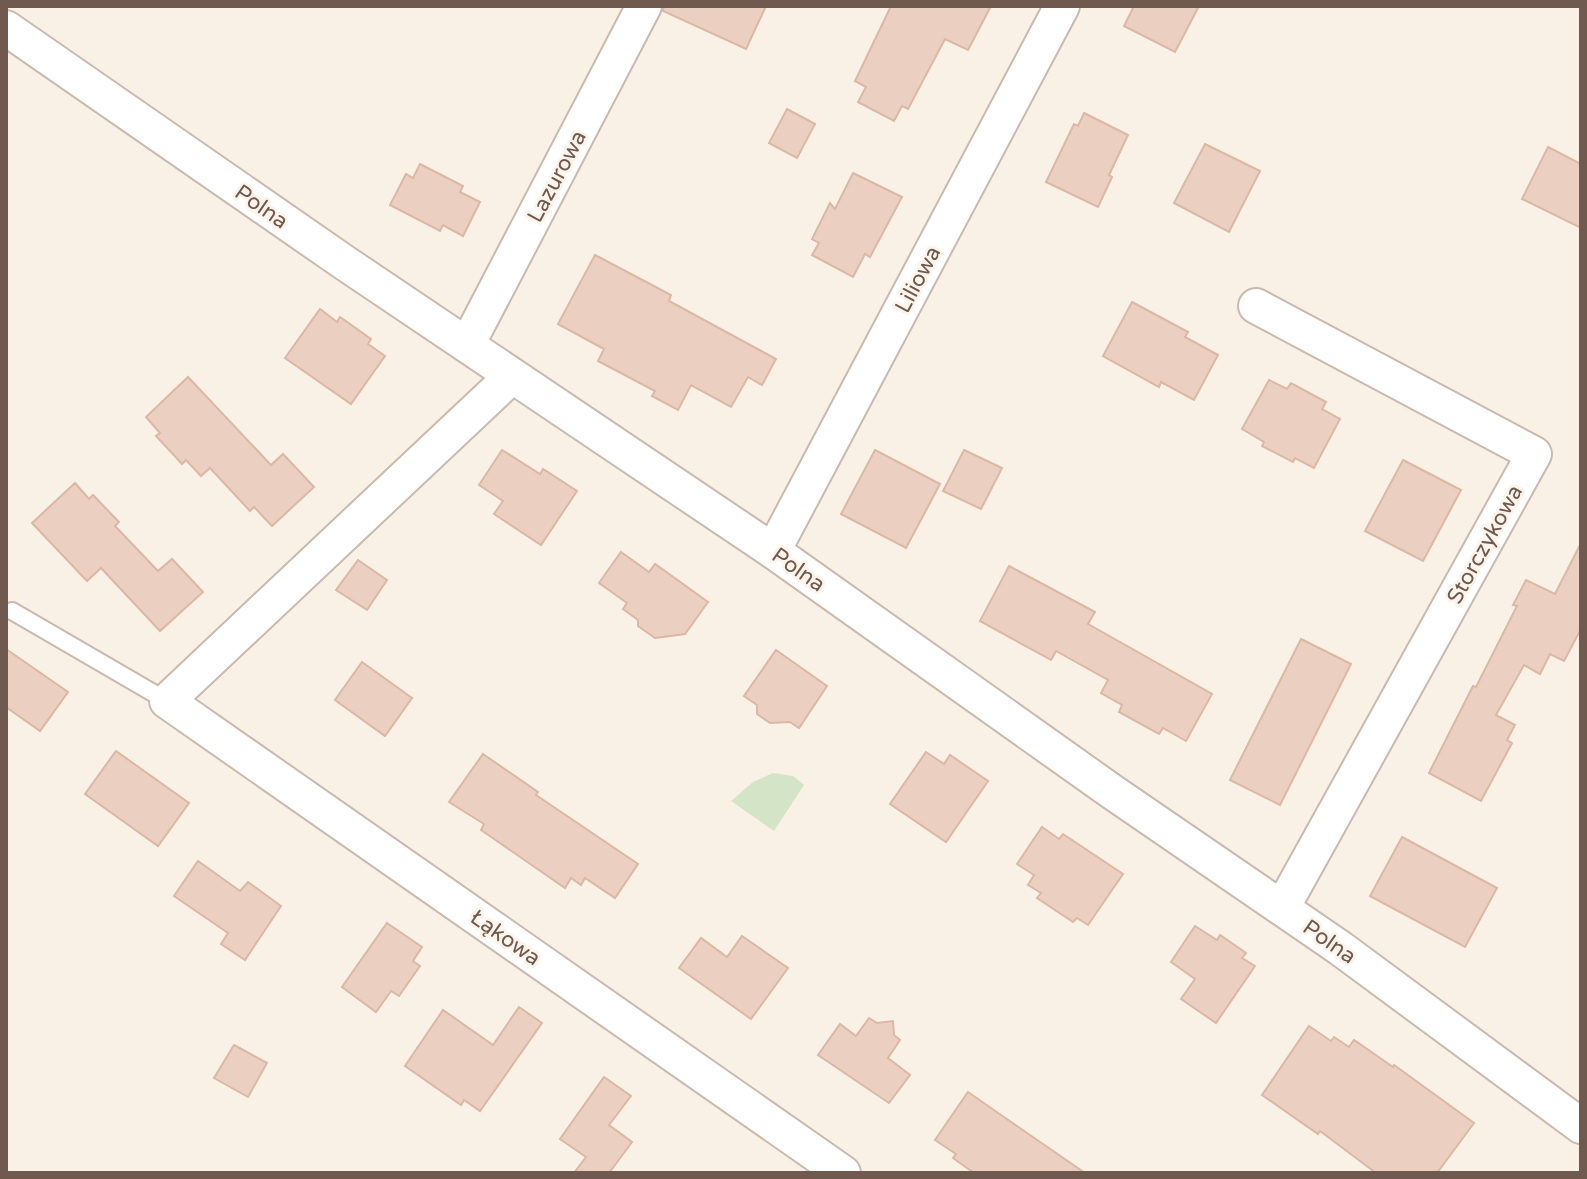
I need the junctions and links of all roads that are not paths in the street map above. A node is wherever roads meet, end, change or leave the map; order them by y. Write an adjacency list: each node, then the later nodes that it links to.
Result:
1 (644, 6): 5 (street, Lazurowa)
2 (1062, 6): 7 (street, Liliowa)
3 (6, 28): 5 (street, Polna)
4 (1256, 306): 10 (street, Storczykowa)
5 (467, 345): 6 (street, Polna)
6 (512, 376): 7 (street, Polna); 9 (street)
7 (773, 551): 10 (street, Polna)
8 (12, 611): 9 (lane)
9 (167, 701): 12 (street, Łąkowa)
10 (1282, 908): 11 (street, Polna)
11 (1581, 1126)
12 (843, 1173)

